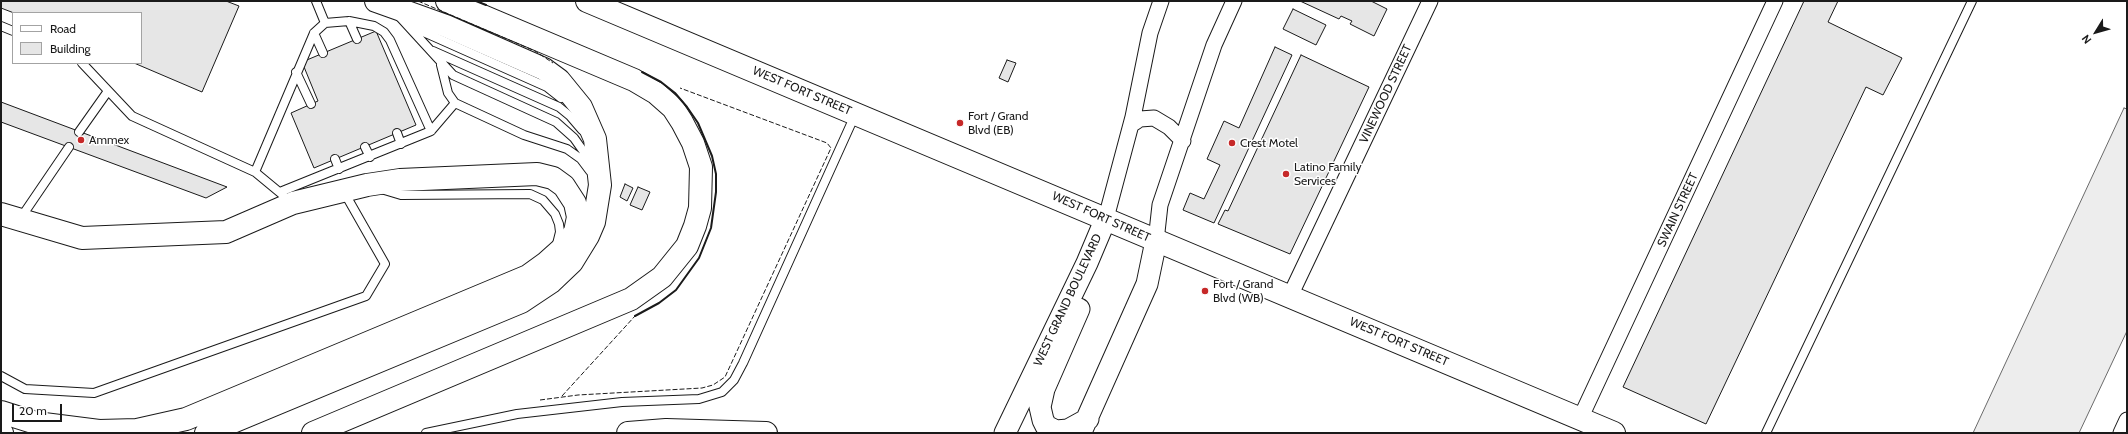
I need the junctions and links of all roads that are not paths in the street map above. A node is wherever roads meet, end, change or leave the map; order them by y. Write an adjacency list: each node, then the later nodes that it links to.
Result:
1 (316, 1): 12 (lane)
2 (447, 1): 53 (main road)
3 (587, 1): 25 (main road, WEST FORT STREET)
4 (1161, 1): 26 (street, WEST GRAND BOULEVARD)
5 (1234, 1): 30 (street)
6 (1430, 1): 46 (street, VINEWOOD STREET)
7 (1775, 1): 50 (street, SWAIN STREET)
8 (1972, 1): 60 (lane)
9 (380, 3): 10 (lane); 36 (main road)
10 (401, 19): 17 (lane); 36 (lane)
11 (349, 21): 12 (lane); 16 (lane); 27 (lane)
12 (324, 23): 15 (lane)
13 (1, 26): 14 (lane)
14 (12, 31)
15 (314, 33): 18 (lane); 21 (lane)
16 (357, 39)
17 (424, 45): 19 (lane); 36 (lane)
18 (323, 53)
19 (436, 57): 23 (lane); 41 (lane)
20 (83, 64): 22 (lane)
21 (296, 72): 24 (lane); 38 (lane)
22 (108, 91): 28 (lane); 38 (lane)
23 (455, 103): 27 (lane); 41 (lane)
24 (311, 104)
25 (856, 114): 43 (main road, WEST FORT STREET); 55 (lane)
26 (1131, 124): 30 (street); 43 (street, WEST GRAND BOULEVARD)
27 (431, 131): 31 (lane)
28 (79, 132)
29 (397, 133): 31 (lane)
30 (1183, 141): 44 (street)
31 (401, 144): 34 (lane)
32 (69, 147): 42 (lane)
33 (365, 147): 34 (lane)
34 (370, 157): 37 (lane)
35 (335, 159): 37 (lane)
36 (598, 162): 41 (main road)
37 (339, 169): 40 (lane)
38 (254, 172): 40 (lane)
39 (343, 190): 40 (main road); 47 (lane); 48 (main road)
40 (286, 198): 42 (main road)
41 (599, 201): 48 (main road)
42 (10, 217)
43 (1106, 218): 44 (main road, WEST FORT STREET); 45 (street, WEST GRAND BOULEVARD)
44 (1156, 241): 46 (main road, WEST FORT STREET); 52 (street)
45 (1087, 263): 52 (street); 58 (street, WEST GRAND BOULEVARD)
46 (1290, 296): 50 (main road, WEST FORT STREET)
47 (1, 376)
48 (316, 376): 49 (main road); 54 (main road)
49 (1, 412)
50 (1580, 418): 59 (main road, WEST FORT STREET)
51 (2127, 420): 61 (street)
52 (1084, 426)
53 (320, 430)
54 (206, 433)
55 (426, 433)
56 (628, 433): 57 (main road)
57 (766, 433)
58 (1005, 433)
59 (1614, 433)
60 (1766, 433)
61 (2121, 433)

